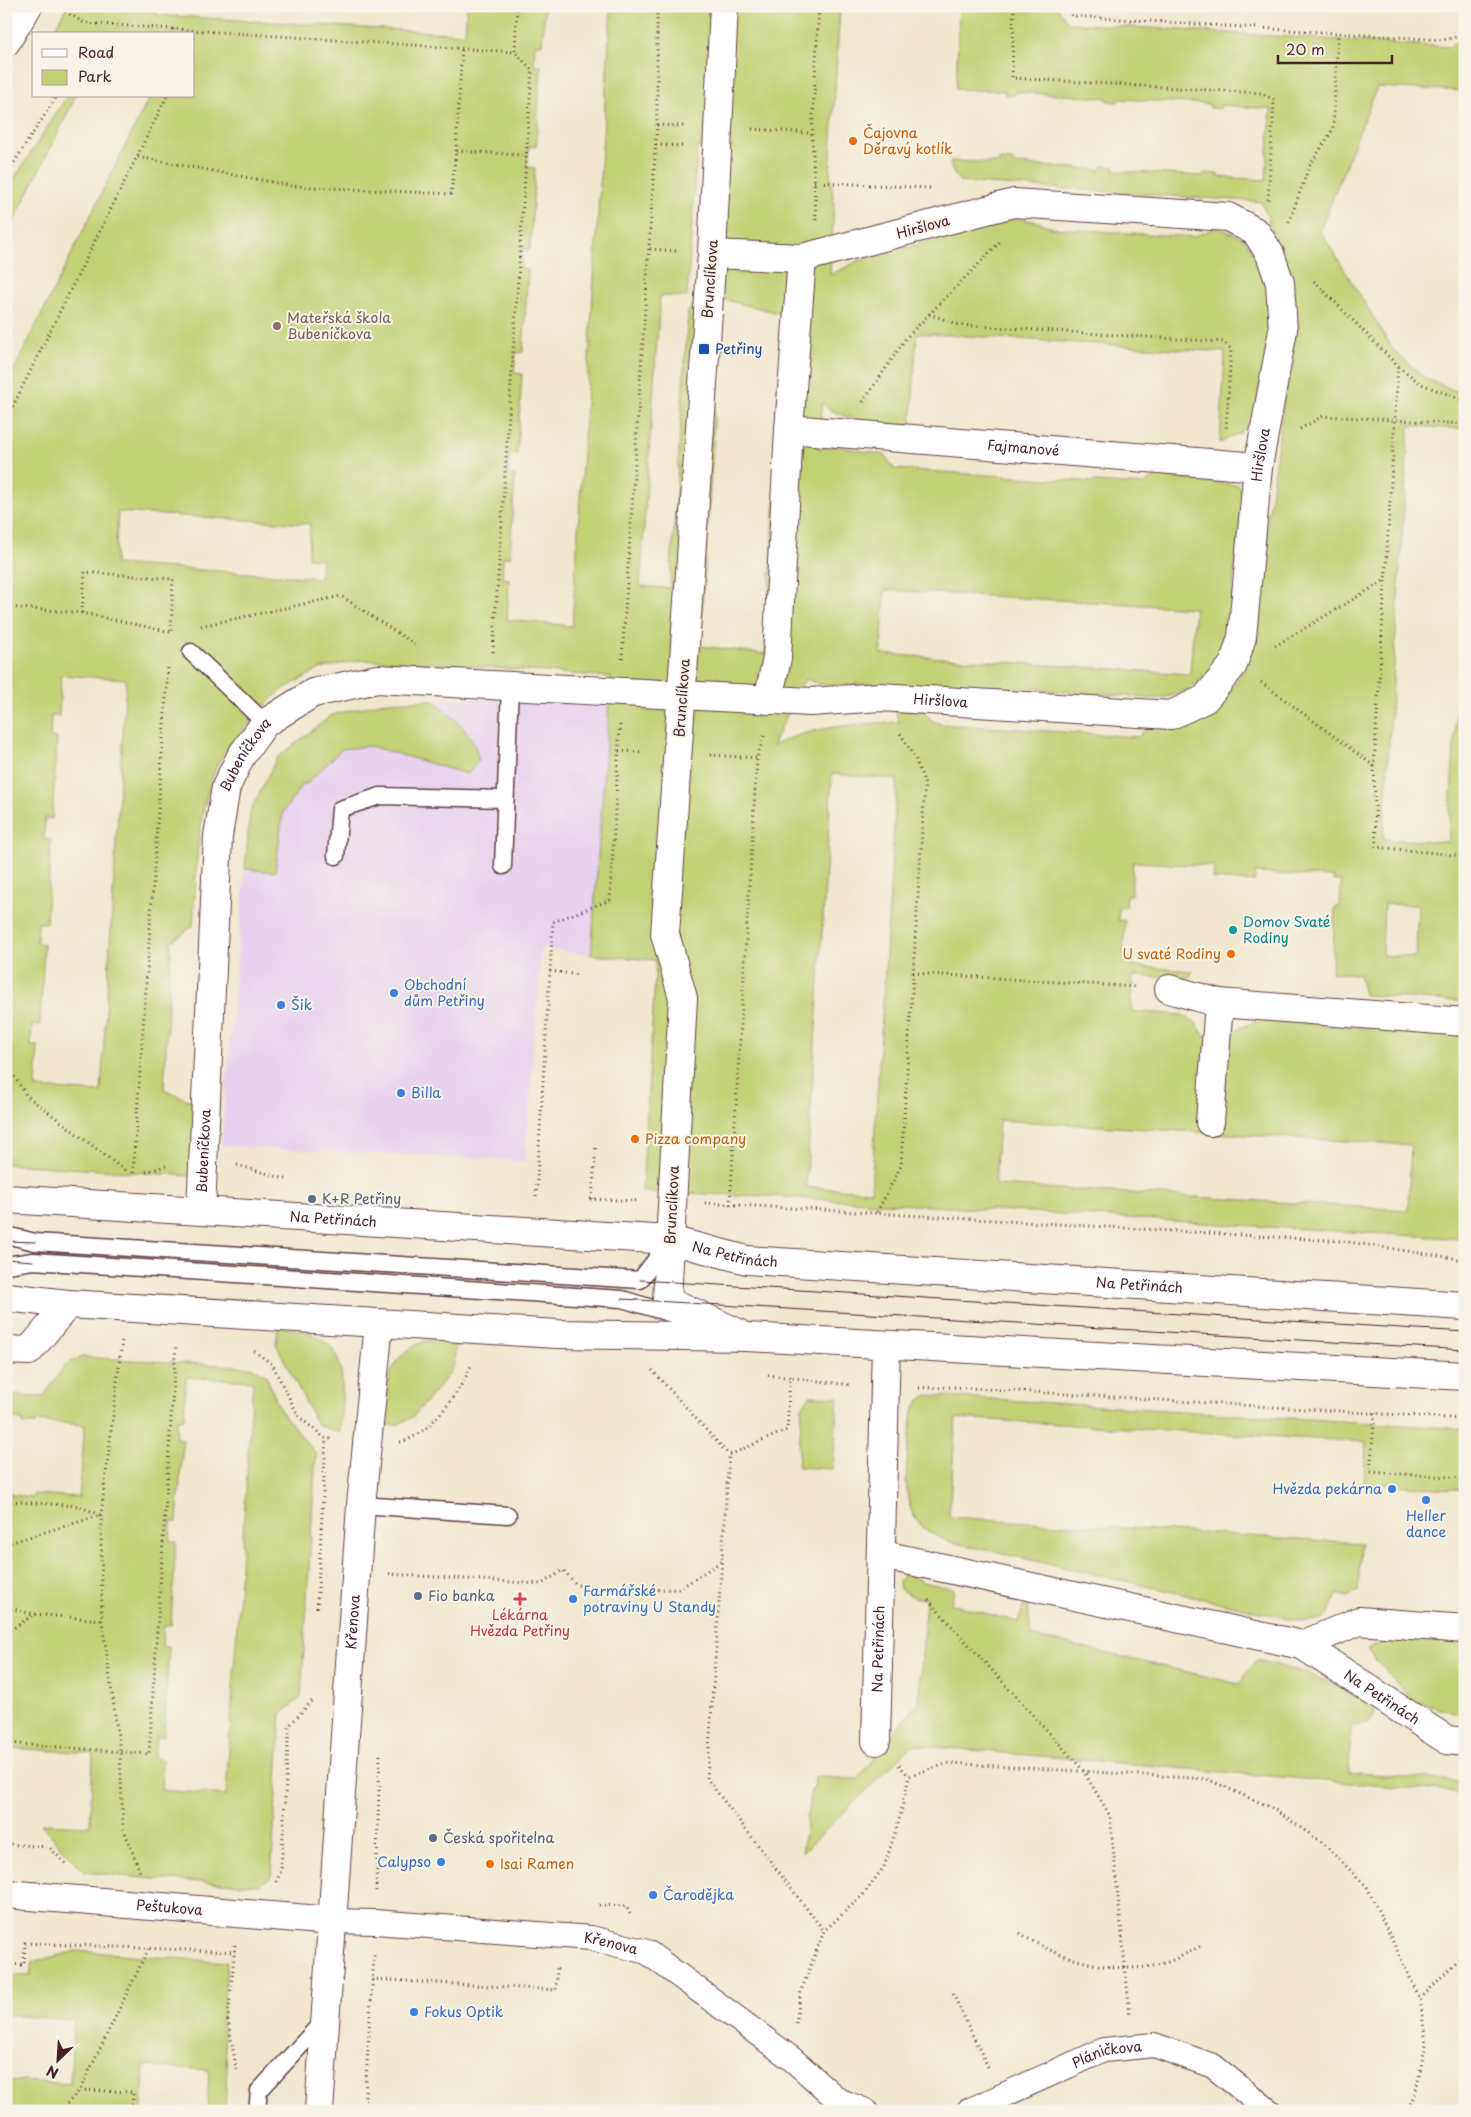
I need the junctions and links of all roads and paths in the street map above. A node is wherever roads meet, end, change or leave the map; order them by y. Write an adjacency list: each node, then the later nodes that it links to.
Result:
1 (28, 6): 13 (street)
2 (56, 6): 9 (path)
3 (517, 6): 15 (path)
4 (657, 6): 18 (path)
5 (724, 6): 33 (street, Brunclíkova)
6 (819, 6): 21 (path)
7 (1014, 6): 29 (path)
8 (1066, 6): 11 (path)
9 (173, 29): 10 (path); 14 (path)
10 (174, 32)
11 (1338, 33): 12 (path); 30 (path)
12 (1465, 35)
13 (6, 42)
14 (462, 47): 15 (path); 23 (path)
15 (515, 52): 26 (path)
16 (56, 98): 27 (path)
17 (165, 98): 25 (path)
18 (657, 124): 19 (path); 22 (path)
19 (690, 126)
20 (743, 129): 21 (path)
21 (812, 132): 31 (path)
22 (656, 145): 24 (path); 32 (path)
23 (456, 150): 25 (path); 26 (path)
24 (682, 153)
25 (138, 156): 40 (path)
26 (526, 156): 57 (path)
27 (6, 175)
28 (1037, 204): 34 (street, Hiršlova); 37 (path); 46 (street, Hiršlova)
29 (1268, 208)
30 (1287, 226)
31 (816, 230)
32 (650, 249): 35 (path); 58 (path)
33 (712, 254): 34 (street, Hiršlova); 61 (street, Brunclíkova)
34 (802, 258): 43 (street)
35 (676, 260)
36 (1310, 276): 38 (path)
37 (929, 314): 44 (path); 45 (path)
38 (1398, 366): 39 (path); 41 (path)
39 (1465, 401)
40 (6, 420)
41 (1394, 420): 42 (path); 47 (path)
42 (1465, 424)
43 (789, 429): 44 (street, Fajmanové); 63 (street)
44 (842, 433): 46 (street, Fajmanové)
45 (1222, 436)
46 (1258, 467): 59 (street, Hiršlova)
47 (1386, 579): 59 (path); 69 (path)
48 (6, 607): 49 (path)
49 (82, 613): 52 (path); 52 (path)
50 (199, 626): 54 (path)
51 (180, 630): 52 (path)
52 (171, 632): 53 (path)
53 (170, 642)
54 (418, 647)
55 (191, 652): 65 (lane)
56 (169, 662): 80 (path)
57 (492, 662)
58 (622, 662)
59 (1233, 665): 62 (street, Hiršlova); 69 (path)
60 (510, 686): 61 (street, Bubeníčkova); 65 (street, Bubeníčkova); 70 (lane)
61 (682, 695): 63 (street, Hiršlova); 97 (street, Brunclíkova)
62 (876, 697): 63 (street, Hiršlova); 75 (path)
63 (768, 700)
64 (620, 716): 74 (path)
65 (265, 722): 94 (street, Bubeníčkova)
66 (774, 730): 68 (path)
67 (700, 755): 68 (path)
68 (757, 758): 93 (path)
69 (1374, 766): 72 (path)
70 (505, 799): 71 (lane); 73 (lane)
71 (336, 856)
72 (1465, 856)
73 (503, 866)
74 (550, 971): 76 (path); 86 (path)
75 (913, 973): 77 (path); 95 (path)
76 (579, 975)
77 (1169, 989): 78 (street)
78 (1219, 1003): 79 (street); 81 (street)
79 (1465, 1022)
80 (6, 1064)
81 (1210, 1122)
82 (596, 1145): 89 (path)
83 (234, 1164): 84 (path)
84 (298, 1183)
85 (526, 1195): 86 (path)
86 (536, 1196): 87 (path)
87 (546, 1196)
88 (583, 1198): 89 (path)
89 (592, 1199): 91 (path)
90 (6, 1200): 94 (street, Na Petřinách)
91 (644, 1201)
92 (701, 1203): 93 (path)
93 (730, 1205): 95 (path)
94 (201, 1210): 97 (street, Na Petřinách)
95 (876, 1212): 98 (path)
96 (6, 1235): 97 (lane)
97 (670, 1240): 102 (street, Na Petřinách); 104 (street, Brunclíkova)
98 (1465, 1260)
99 (6, 1265): 104 (lane)
100 (6, 1297): 101 (street)
101 (68, 1304): 103 (street); 112 (street)
102 (1465, 1306)
103 (379, 1323): 104 (street); 127 (street, Křenova)
104 (746, 1337): 111 (street)
105 (114, 1338): 106 (path)
106 (122, 1338): 107 (path); 128 (path)
107 (131, 1339)
108 (167, 1343): 109 (path)
109 (176, 1344): 110 (path); 146 (path)
110 (185, 1345)
111 (886, 1345): 117 (street); 131 (street, Na Petřinách)
112 (6, 1350)
113 (247, 1350): 121 (path)
114 (473, 1362): 123 (path)
115 (648, 1366): 124 (path)
116 (790, 1376): 124 (path)
117 (1465, 1376)
118 (918, 1388): 119 (path)
119 (1375, 1413): 120 (path); 125 (path)
120 (1465, 1419)
121 (326, 1439): 122 (path); 135 (path)
122 (341, 1440)
123 (392, 1443)
124 (729, 1455): 132 (path)
125 (1465, 1478)
126 (6, 1501): 128 (path)
127 (361, 1505): 129 (lane); 152 (street, Křenova)
128 (101, 1515): 130 (path); 137 (path)
129 (508, 1515)
130 (6, 1544)
131 (892, 1557): 140 (street, Na Petřinách); 142 (street, Na Petřinách); 147 (path)
132 (722, 1561): 133 (path); 154 (path)
133 (385, 1574)
134 (6, 1606): 136 (path)
135 (317, 1613)
136 (33, 1614): 137 (path); 139 (path)
137 (102, 1620): 146 (path)
138 (1465, 1629): 140 (street)
139 (6, 1633)
140 (1302, 1645): 143 (street, Na Petřinách)
141 (313, 1691): 149 (path)
142 (876, 1741)
143 (1465, 1742)
144 (6, 1743): 146 (path)
145 (380, 1749): 153 (path)
146 (120, 1751): 148 (path)
147 (1084, 1770): 154 (path); 162 (path); 165 (path)
148 (142, 1877)
149 (274, 1884)
150 (6, 1894): 151 (street, Peštukova)
151 (239, 1914): 152 (street, Peštukova); 159 (path)
152 (332, 1921): 153 (street, Křenova); 166 (street, Křenova)
153 (376, 1922): 156 (street, Křenova); 163 (path)
154 (824, 1931): 168 (path)
155 (1020, 1934): 162 (path)
156 (559, 1936): 163 (path); 168 (street, Křenova)
157 (1203, 1945): 162 (path)
158 (149, 1948): 159 (path); 161 (path); 170 (path)
159 (235, 1952): 169 (path)
160 (1465, 1952): 165 (path)
161 (6, 1964)
162 (1125, 1968): 167 (path)
163 (372, 1979): 176 (path)
164 (953, 1994): 171 (path)
165 (1420, 1999): 180 (path)
166 (324, 2019): 174 (lane); 175 (street, Křenova)
167 (1133, 2048): 171 (street, Pláničkova); 179 (street, Pláničkova)
168 (792, 2059): 177 (street, Křenova)
169 (238, 2080)
170 (80, 2090): 172 (path); 173 (path)
171 (1002, 2096): 178 (street, Pláničkova)
172 (60, 2111)
173 (132, 2111)
174 (257, 2111)
175 (319, 2111)
176 (364, 2111)
177 (866, 2111)
178 (968, 2111)
179 (1269, 2111)
180 (1407, 2111)

